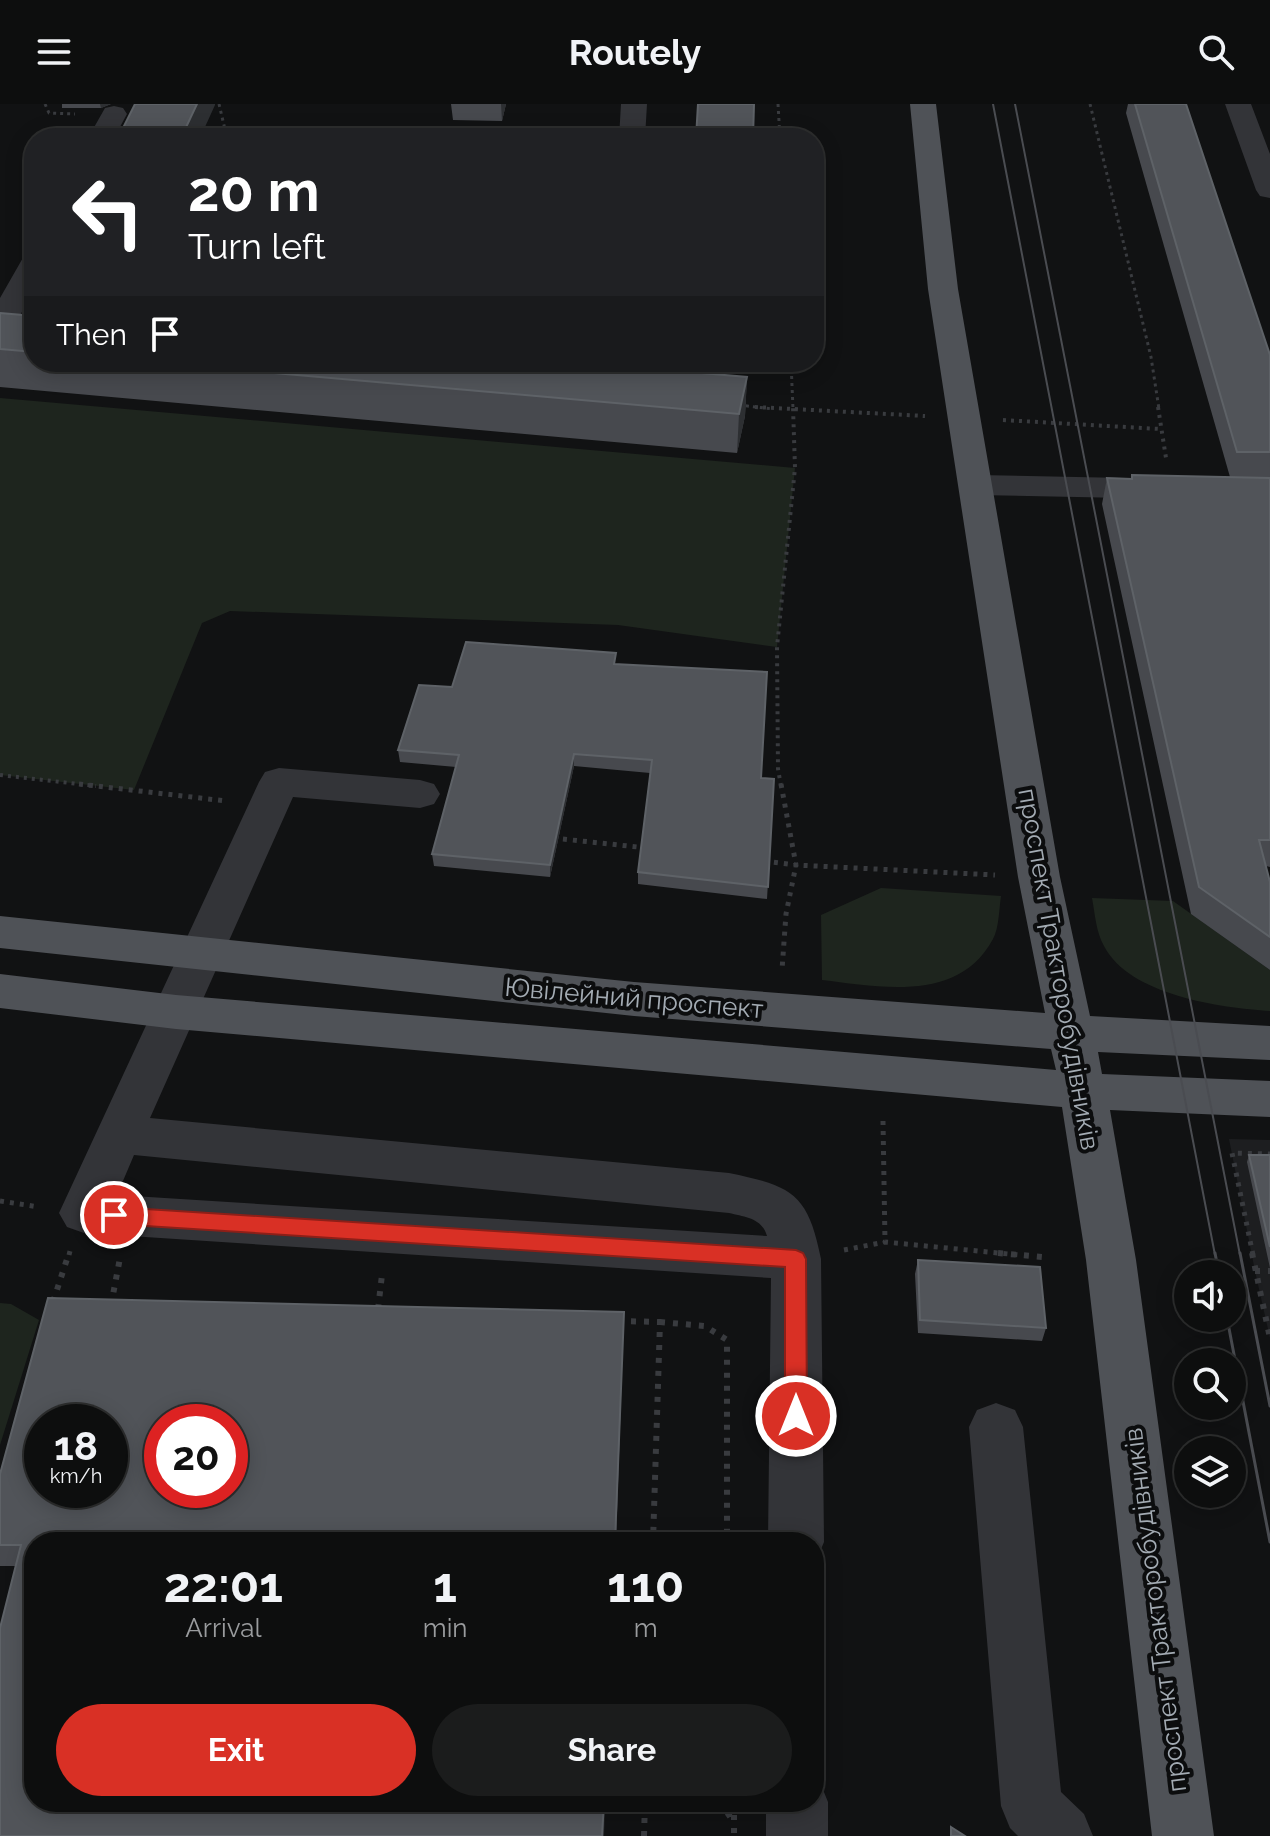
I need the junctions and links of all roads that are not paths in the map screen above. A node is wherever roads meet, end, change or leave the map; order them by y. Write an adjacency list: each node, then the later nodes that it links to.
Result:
1 (634, 104): 4 (lane)
2 (923, 104): 9 (main road, проспект Тракторобудівників)
3 (1238, 104): 5 (lane)
4 (633, 128)
5 (1270, 190)
6 (24, 280): 7 (lane)
7 (0, 324): 8 (lane)
8 (24, 326)
9 (977, 485): 10 (lane); 16 (main road, проспект Тракторобудівників)
10 (1270, 491)
11 (420, 794): 13 (lane)
12 (0, 932): 13 (main road, Ювілейний проспект)
13 (203, 955): 15 (lane); 16 (main road, Ювілейний проспект)
14 (0, 991): 15 (main road, Ювілейний проспект)
15 (176, 1012): 18 (main road, Ювілейний проспект); 20 (lane)
16 (1072, 1035): 17 (main road, Ювілейний проспект); 18 (main road, проспект Тракторобудівників)
17 (1270, 1043)
18 (1083, 1091): 19 (main road, Ювілейний проспект); 27 (main road, проспект Тракторобудівників)
19 (1270, 1099)
20 (120, 1134): 21 (lane); 21 (lane)
21 (796, 1259): 23 (lane)
22 (996, 1427): 26 (lane)
23 (796, 1532)
24 (797, 1812): 25 (lane)
25 (797, 1836)
26 (1062, 1836)
27 (1183, 1836)

